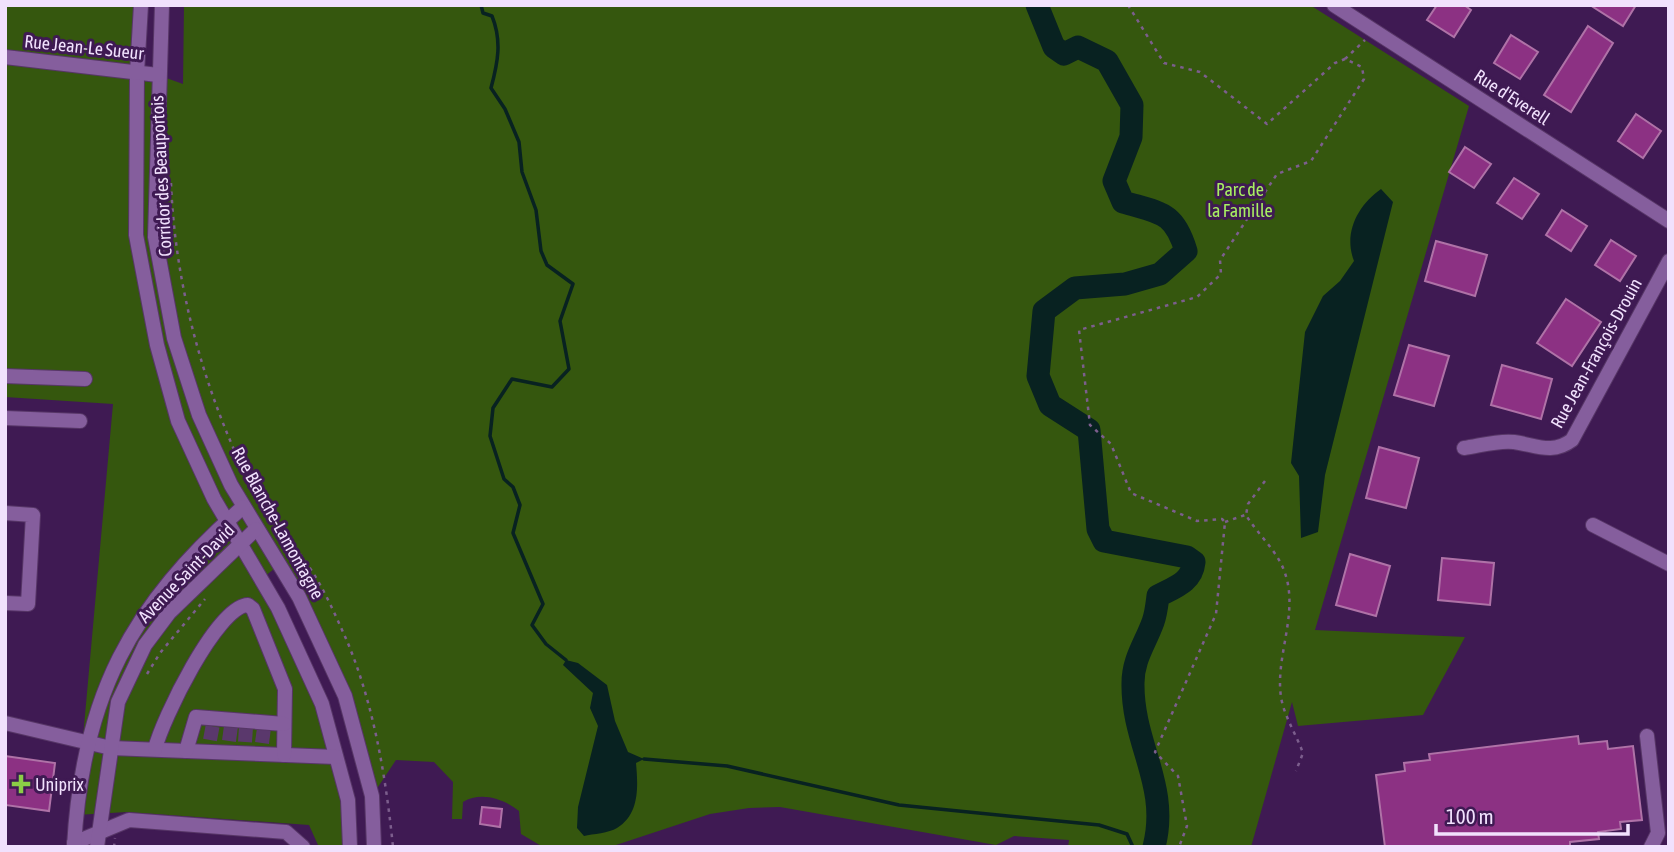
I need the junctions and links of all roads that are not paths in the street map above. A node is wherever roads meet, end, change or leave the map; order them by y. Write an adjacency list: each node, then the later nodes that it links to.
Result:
1 (141, 5): 5 (street)
2 (163, 5): 6 (street, Rue Blanche-Lamontagne)
3 (1334, 5): 7 (street, Rue d'Everell)
4 (5, 57): 5 (street, Rue Jean-Le Sueur)
5 (137, 73): 6 (street, Rue Jean-Le Sueur); 16 (street)
6 (158, 75): 14 (street, Rue Blanche-Lamontagne)
7 (1669, 221)
8 (1669, 261): 13 (street, Rue Jean-François-Drouin)
9 (5, 376): 10 (street)
10 (85, 379)
11 (5, 418): 12 (street)
12 (80, 421)
13 (1464, 448)
14 (243, 507): 16 (street, Avenue Saint-David); 18 (street, Rue Blanche-Lamontagne)
15 (5, 513): 21 (street)
16 (225, 522): 19 (street); 25 (street, Avenue Saint-David)
17 (1593, 525): 20 (street)
18 (260, 535): 19 (street, Avenue Saint-David); 35 (street, Rue Blanche-Lamontagne)
19 (238, 544): 26 (street, Avenue Saint-David); 30 (street)
20 (1669, 564)
21 (5, 603)
22 (5, 723): 25 (street)
23 (284, 724): 27 (street); 28 (street); 29 (street)
24 (1647, 736): 36 (street)
25 (89, 743): 26 (street); 32 (street, Avenue Saint-David)
26 (111, 748): 27 (street); 31 (street, Avenue Saint-David)
27 (155, 749): 28 (street)
28 (186, 751): 29 (street)
29 (284, 755): 30 (street)
30 (336, 757): 34 (street)
31 (97, 840): 32 (street); 33 (street)
32 (74, 845)
33 (303, 847)
34 (350, 847)
35 (374, 847)
36 (1651, 847)

